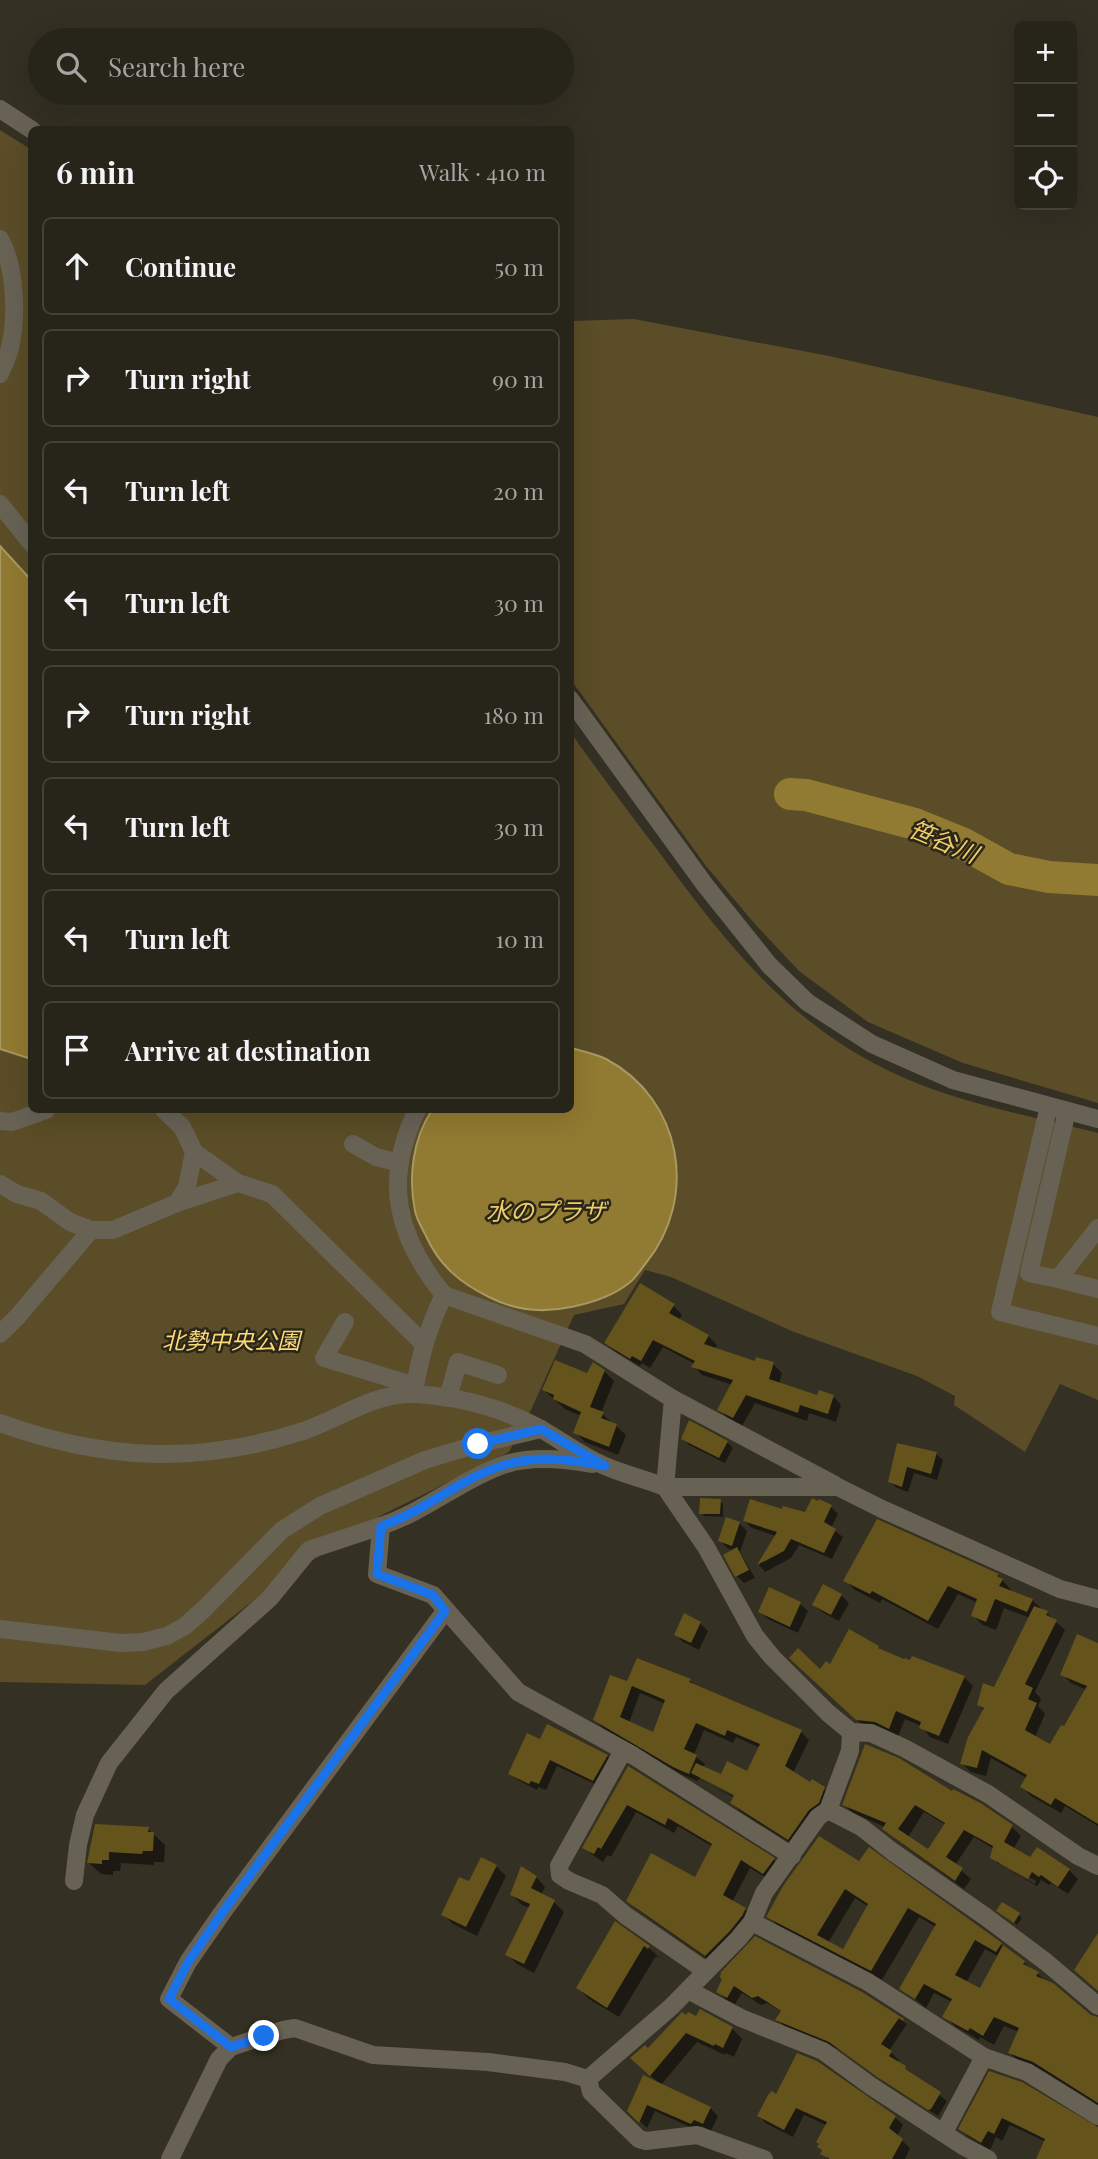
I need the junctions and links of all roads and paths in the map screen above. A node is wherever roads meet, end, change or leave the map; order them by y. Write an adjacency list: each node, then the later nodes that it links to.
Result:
1 (0, 109): 2 (street)
2 (28, 127)
3 (0, 239): 4 (street)
4 (0, 374)
5 (0, 504): 6 (street)
6 (28, 539)
7 (574, 705): 8 (street)
8 (1049, 1106): 9 (street); 28 (street)
9 (1067, 1111): 13 (street); 23 (street)
10 (38, 1113): 14 (street)
11 (167, 1113): 16 (street)
12 (416, 1113): 17 (street)
13 (1098, 1119)
14 (0, 1121)
15 (353, 1144): 17 (street)
16 (194, 1153): 18 (street); 20 (street)
17 (400, 1163): 25 (street)
18 (237, 1183): 20 (street); 29 (street)
19 (0, 1184): 21 (street)
20 (177, 1203): 21 (street)
21 (91, 1230): 27 (street)
22 (1096, 1235): 23 (street)
23 (1058, 1279): 24 (street)
24 (1098, 1289)
25 (444, 1295): 29 (street); 33 (street)
26 (345, 1322): 31 (street)
27 (0, 1334)
28 (1098, 1336)
29 (424, 1343): 31 (street)
30 (498, 1375): 32 (street)
31 (414, 1394): 32 (street); 34 (street)
32 (448, 1398): 35 (street)
33 (673, 1399): 37 (street); 38 (street)
34 (0, 1423)
35 (541, 1429): 36 (street); 42 (street)
36 (605, 1466): 37 (street); 39 (street)
37 (665, 1487): 38 (street); 43 (street)
38 (838, 1487): 40 (street)
39 (381, 1526): 41 (street); 48 (street)
40 (1098, 1599)
41 (445, 1611): 44 (street); 53 (street)
42 (0, 1629)
43 (852, 1732): 45 (street); 47 (street)
44 (623, 1751): 46 (street); 50 (street)
45 (828, 1810): 46 (street); 52 (street)
46 (792, 1856): 49 (street)
47 (1098, 1866)
48 (74, 1881)
49 (752, 1922): 50 (street); 54 (street)
50 (706, 1971): 51 (street)
51 (688, 1990): 55 (street); 57 (street)
52 (1098, 2006)
53 (231, 2047): 55 (street); 59 (street)
54 (984, 2057): 56 (street); 57 (street)
55 (588, 2079): 60 (street)
56 (1098, 2116)
57 (944, 2132): 58 (street)
58 (960, 2152): 61 (street)
59 (170, 2159)
60 (764, 2159)
61 (988, 2159)

